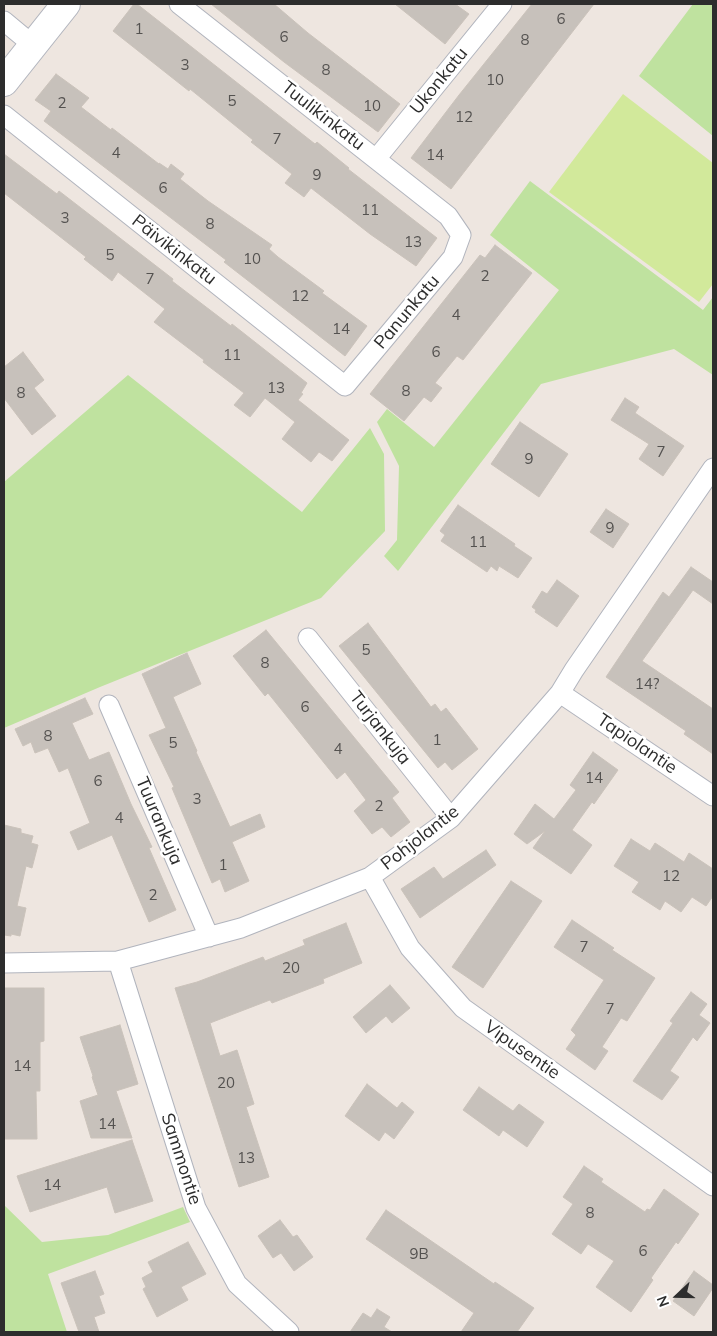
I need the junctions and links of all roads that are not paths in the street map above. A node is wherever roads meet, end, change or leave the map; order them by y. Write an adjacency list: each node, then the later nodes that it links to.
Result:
1 (66, 4): 5 (street)
2 (179, 4): 8 (street, Tuulikinkatu)
3 (496, 6): 8 (street, Ukonkatu)
4 (4, 21): 5 (street)
5 (34, 46): 6 (street)
6 (4, 82)
7 (4, 115): 10 (street, Päivikinkatu)
8 (376, 158): 9 (street, Tuulikinkatu)
9 (461, 235): 10 (street, Panunkatu)
10 (345, 386)
11 (713, 468): 13 (street, Pohjolantie)
12 (308, 638): 16 (street, Turjankuja)
13 (560, 693): 15 (street, Tapiolantie); 16 (street, Pohjolantie)
14 (109, 705): 18 (street, Tuurankuja)
15 (713, 796)
16 (451, 818): 17 (street, Pohjolantie)
17 (370, 877): 18 (street, Pohjolantie); 21 (street, Vipusentie)
18 (209, 937): 19 (street, Pohjolantie)
19 (118, 961): 20 (street, Pohjolantie); 22 (street, Sammontie)
20 (4, 963)
21 (713, 1186)
22 (289, 1332)

